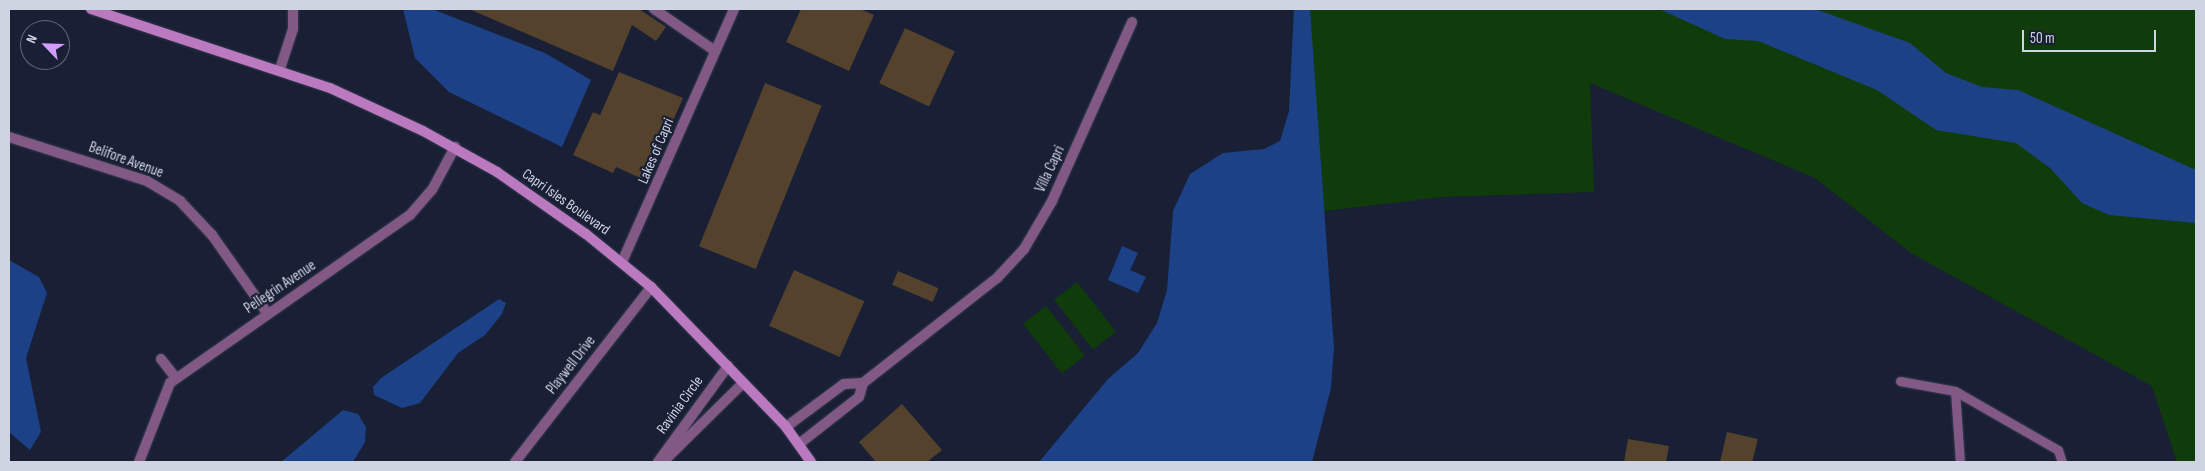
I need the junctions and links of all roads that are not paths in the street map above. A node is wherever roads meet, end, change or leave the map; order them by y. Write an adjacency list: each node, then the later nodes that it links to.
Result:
1 (91, 9): 7 (street, Capri Isles Boulevard)
2 (293, 9): 7 (street)
3 (654, 9): 6 (street)
4 (734, 9): 6 (street, Lakes of Capri)
5 (1132, 22): 18 (street, Villa Capri)
6 (715, 51): 10 (street, Lakes of Capri)
7 (280, 70): 9 (street, Capri Isles Boulevard)
8 (9, 136): 12 (street, Belifore Avenue)
9 (455, 148): 10 (street, Capri Isles Boulevard); 12 (street, Pellegrin Avenue)
10 (622, 262): 11 (street, Capri Isles Boulevard)
11 (651, 287): 14 (street, Capri Isles Boulevard); 23 (street, Playwell Drive)
12 (267, 313): 15 (street, Pellegrin Avenue)
13 (161, 358): 15 (street)
14 (728, 366): 17 (street, Capri Isles Boulevard); 24 (street, Ravinia Circle)
15 (176, 378): 22 (street, Pellegrin Avenue)
16 (1900, 381): 19 (lane)
17 (743, 383): 20 (street, Capri Isles Boulevard); 25 (street, Ravinia Circle)
18 (863, 383): 20 (street); 21 (street)
19 (1954, 391): 27 (lane); 28 (lane)
20 (786, 427): 21 (street, Capri Isles Boulevard)
21 (799, 444): 26 (street, Capri Isles Boulevard)
22 (139, 462)
23 (515, 462)
24 (658, 462)
25 (663, 462)
26 (811, 462)
27 (1960, 462)
28 (2062, 462)

